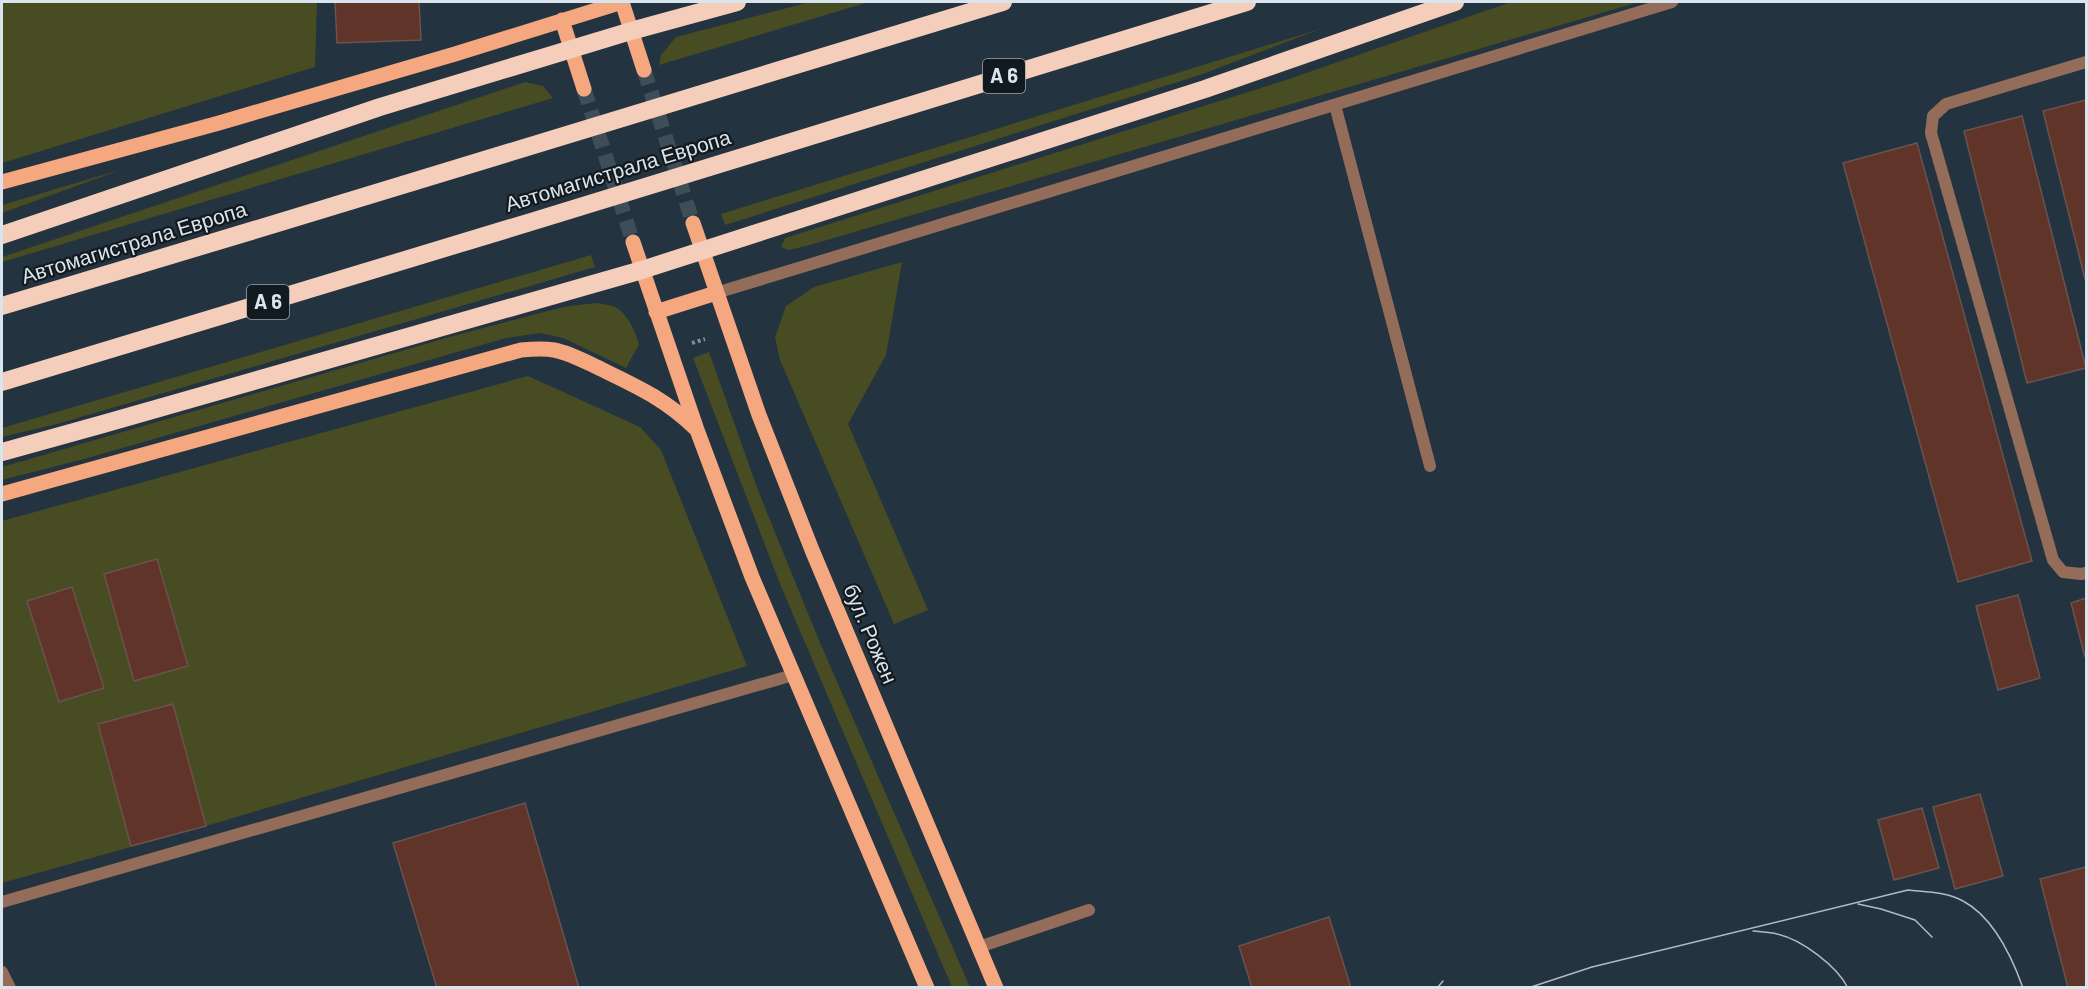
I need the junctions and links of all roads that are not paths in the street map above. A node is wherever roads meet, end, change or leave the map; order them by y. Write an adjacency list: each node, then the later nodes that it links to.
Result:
1 (622, 2): 7 (main road); 8 (main road)
2 (737, 2): 8 (highway)
3 (1003, 2): 21 (highway, Автомагистрала Европа)
4 (1247, 2): 23 (highway, Автомагистрала Европа / A 6)
5 (1455, 2): 18 (highway)
6 (1672, 2): 13 (street)
7 (562, 20): 9 (main road); 14 (main road)
8 (631, 31): 9 (highway); 11 (main road)
9 (571, 49): 12 (main road); 16 (highway)
10 (2086, 62): 28 (street)
11 (644, 70)
12 (584, 89)
13 (1335, 105): 20 (street); 26 (street)
14 (2, 182)
15 (693, 223): 18 (main road, бул. Рожен)
16 (2, 235)
17 (633, 242): 19 (main road)
18 (703, 252): 19 (highway); 20 (main road, бул. Рожен)
19 (642, 270): 22 (main road); 25 (highway)
20 (716, 293): 22 (main road); 32 (main road, бул. Рожен)
21 (2, 306)
22 (656, 312): 24 (main road)
23 (2, 382)
24 (697, 430): 27 (main road); 29 (main road)
25 (2, 452)
26 (1430, 466)
27 (2, 494)
28 (2086, 573)
29 (793, 675): 30 (street); 35 (main road)
30 (2, 902)
31 (1089, 910): 32 (street)
32 (979, 947): 36 (main road, бул. Рожен)
33 (2, 972): 34 (street)
34 (10, 987)
35 (927, 987)
36 (996, 987)

